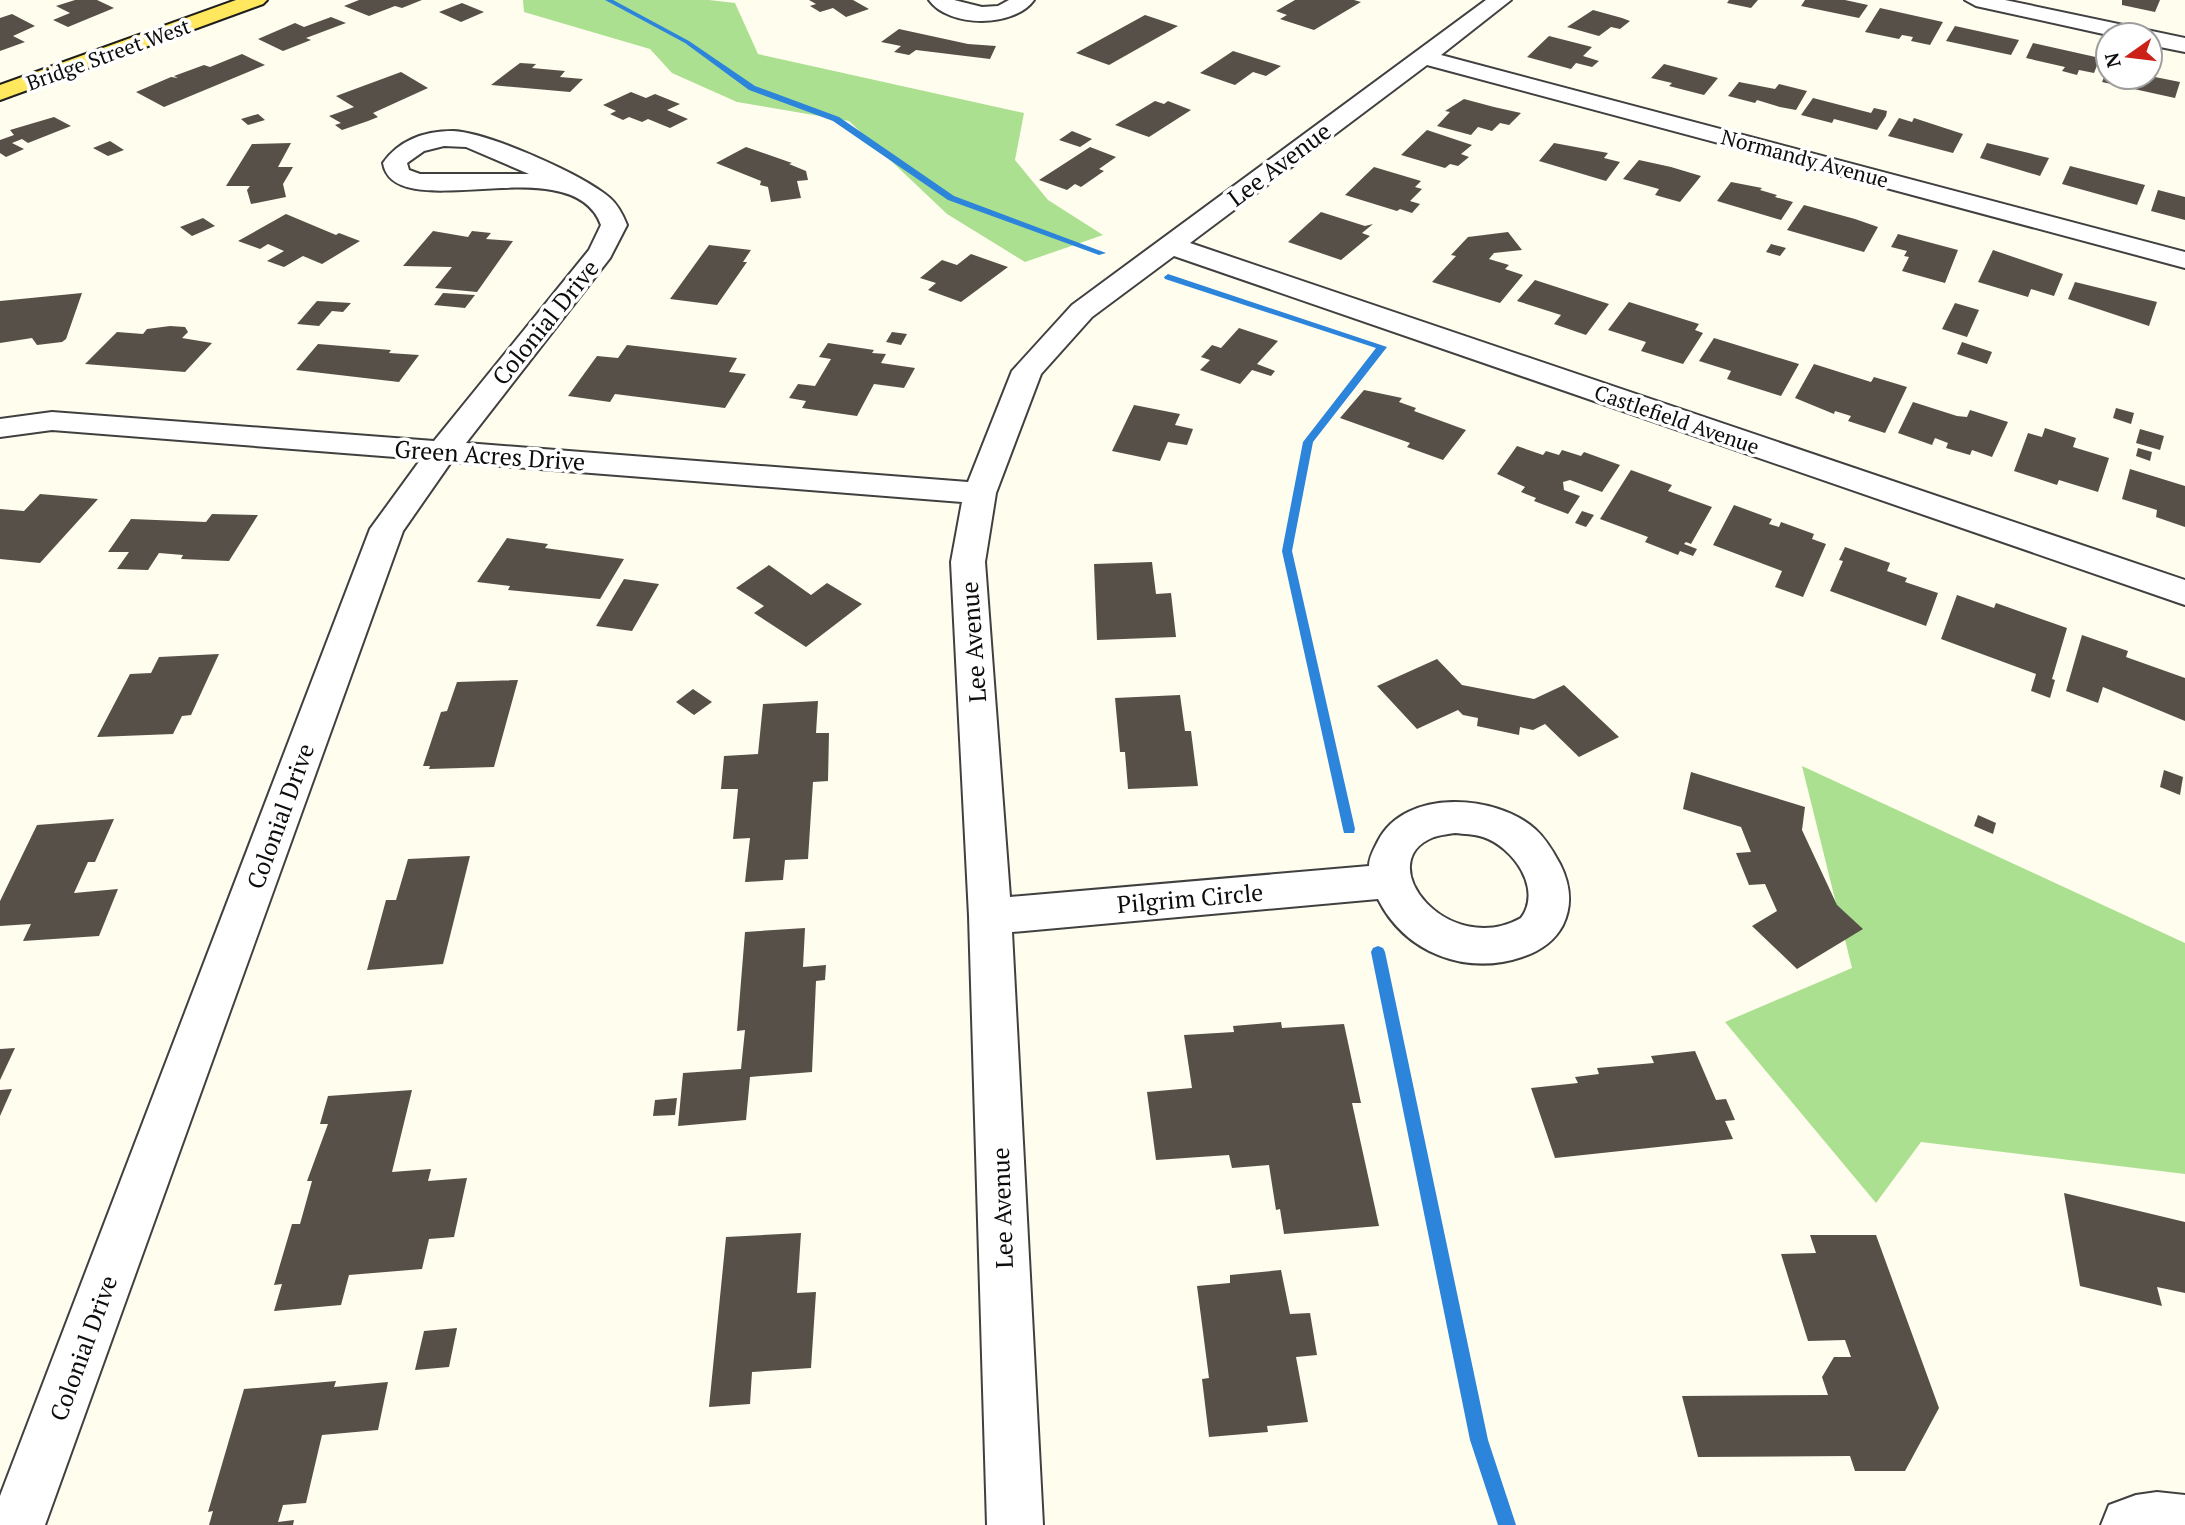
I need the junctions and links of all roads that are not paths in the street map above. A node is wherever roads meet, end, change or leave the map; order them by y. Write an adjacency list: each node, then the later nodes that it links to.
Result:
1 (256, 0): 10 (main road, Bridge Street West)
2 (940, 0): 3 (street)
3 (1023, 0)
4 (1500, 0): 9 (street, Lee Avenue)
5 (1976, 0): 6 (street)
6 (2094, 26)
7 (2164, 41): 8 (street)
8 (2185, 46)
9 (1424, 57): 12 (street, Lee Avenue); 13 (street, Normandy Avenue)
10 (0, 93)
11 (563, 181): 11 (street, Colonial Drive); 15 (street, Colonial Drive)
12 (1169, 245): 16 (street, Lee Avenue); 17 (street, Castlefield Avenue)
13 (2185, 260)
14 (0, 428): 15 (street, Green Acres Drive)
15 (443, 451): 16 (street, Green Acres Drive); 21 (street, Colonial Drive)
16 (980, 493): 19 (street, Lee Avenue)
17 (2185, 593)
18 (1390, 881): 19 (street, Pilgrim Circle)
19 (990, 916): 22 (street, Lee Avenue)
20 (2185, 1523): 23 (street)
21 (17, 1525)
22 (1015, 1525)
23 (2129, 1525)

